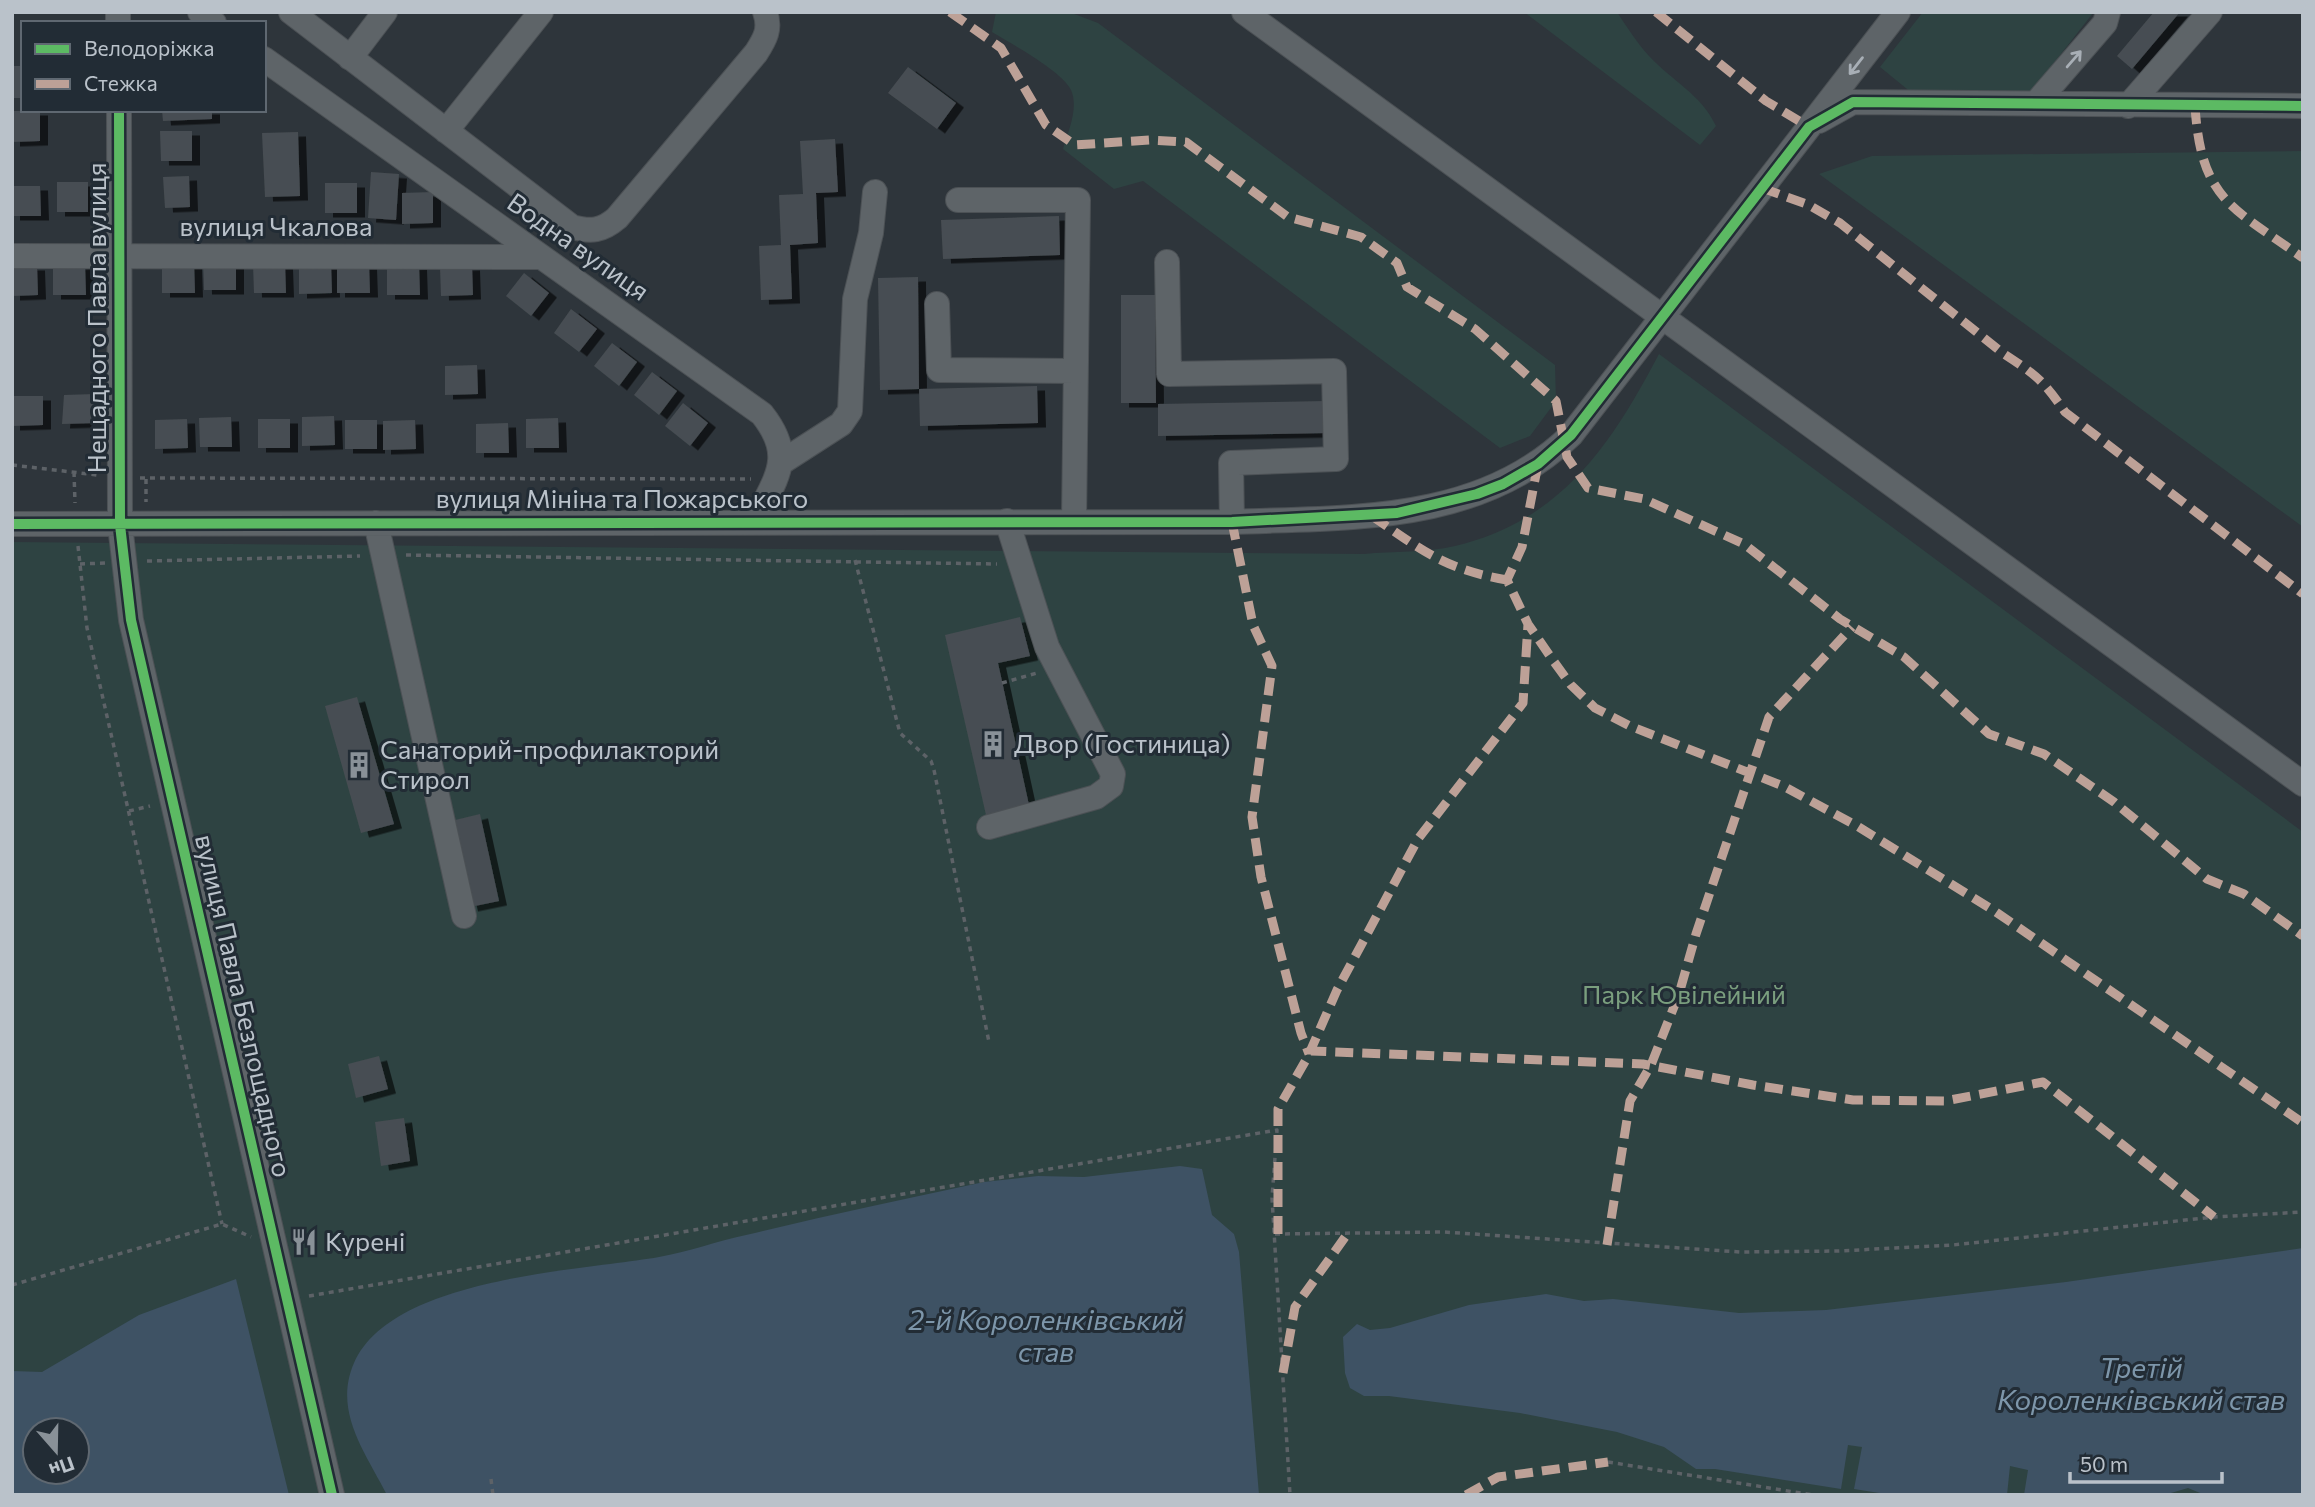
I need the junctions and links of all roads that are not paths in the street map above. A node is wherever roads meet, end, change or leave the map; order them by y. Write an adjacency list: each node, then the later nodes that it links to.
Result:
1 (291, 12): 9 (street)
2 (384, 12): 9 (street)
3 (541, 12): 16 (street)
4 (765, 12): 16 (street)
5 (1244, 12): 24 (street)
6 (1898, 12): 15 (street, вулиця Мініна та Пожарського, one-way to 15)
7 (2108, 12): 11 (street, one-way to 7)
8 (2210, 12): 12 (street)
9 (350, 58): 16 (street)
10 (266, 60): 21 (street, Водна вулиця)
11 (2036, 103): 12 (street); 15 (street)
12 (2128, 106): 13 (street)
13 (2303, 106)
14 (119, 112): 20 (street, Нещадного Павла вулиця)
15 (1809, 127): 24 (street, вулиця Мініна та Пожарського)
16 (446, 131)
17 (875, 192): 26 (street)
18 (958, 200): 25 (street)
19 (12, 256): 20 (street, вулиця Чкалова)
20 (119, 256): 21 (street, вулиця Чкалова); 33 (street, Нещадного Павла вулиця)
21 (540, 257): 26 (street, Водна вулиця)
22 (1167, 262): 30 (street)
23 (937, 304): 25 (street)
24 (1662, 317): 30 (street, вулиця Мініна та Пожарського); 34 (street)
25 (1075, 371): 29 (street)
26 (779, 470): 27 (street)
27 (755, 521): 28 (street, вулиця Мініна та Пожарського); 31 (street, вулиця Мініна та Пожарського)
28 (1007, 521): 29 (street, вулиця Мініна та Пожарського); 35 (street)
29 (1074, 522): 30 (street, вулиця Мініна та Пожарського)
30 (1232, 522)
31 (376, 523): 33 (street, вулиця Мініна та Пожарського); 36 (street)
32 (12, 524): 33 (street, вулиця Мініна та Пожарського)
33 (120, 525): 37 (street, вулиця Павла Безпощадного)
34 (2303, 784)
35 (989, 827)
36 (464, 916)
37 (332, 1495)

